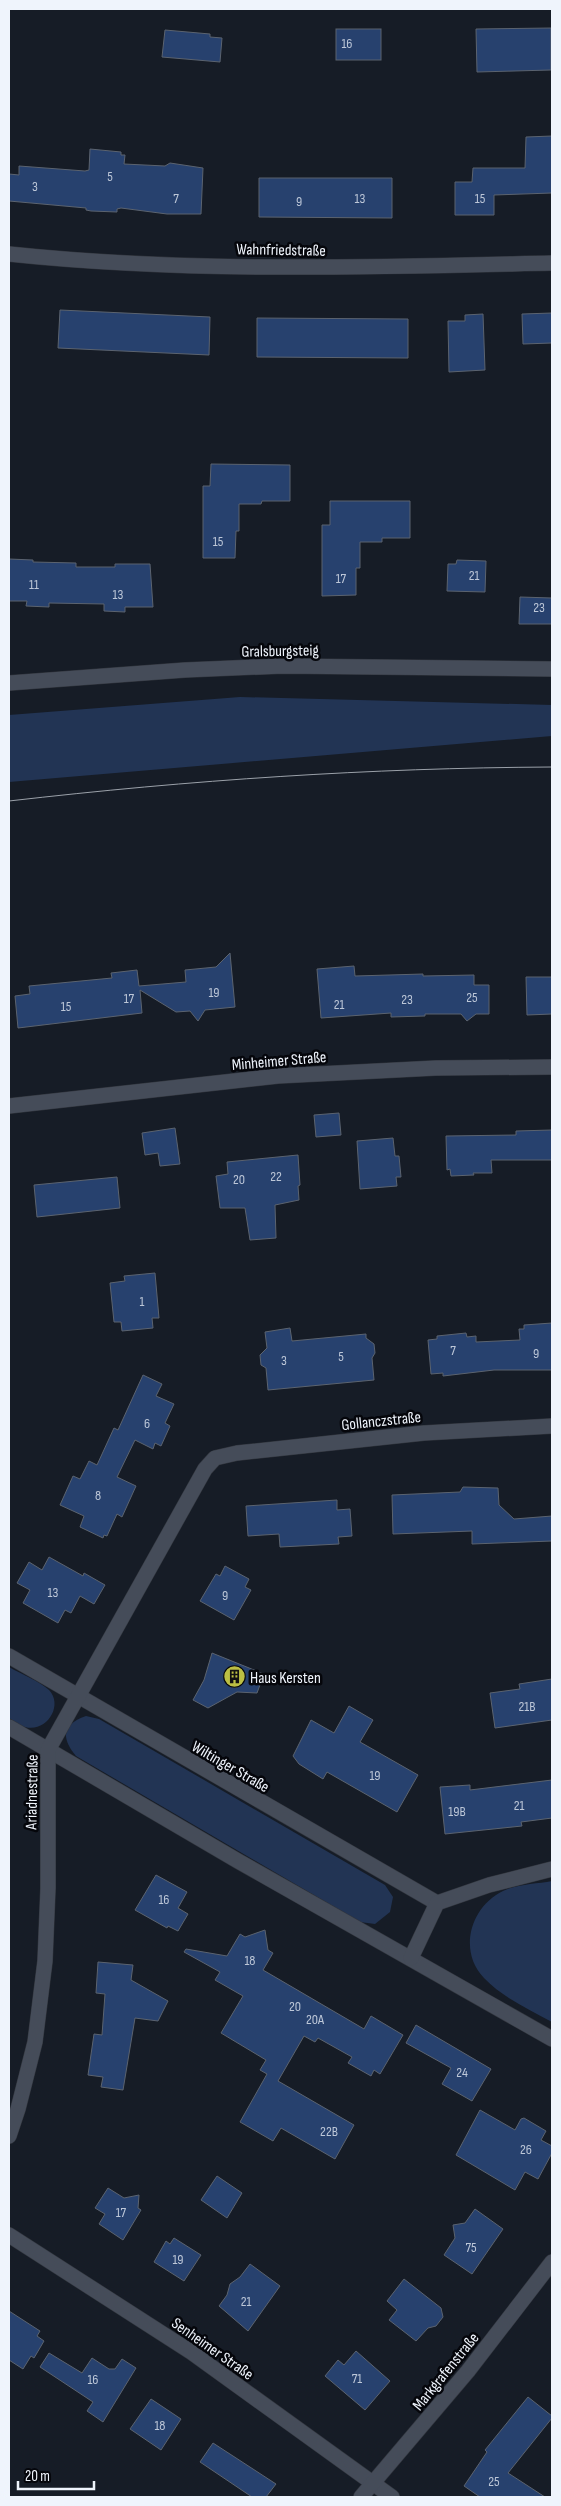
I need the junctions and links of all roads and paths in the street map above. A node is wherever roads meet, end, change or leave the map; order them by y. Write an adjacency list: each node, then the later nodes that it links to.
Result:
1 (9, 254): 2 (street, Wahnfriedstraße)
2 (552, 263)
3 (552, 669): 4 (street, Gralsburgsteig)
4 (9, 683)
5 (552, 1067): 6 (street, Minheimer Straße)
6 (9, 1106)
7 (552, 1426): 8 (street, Gollanczstraße)
8 (215, 1458): 10 (street, Ariadnestraße)
9 (9, 1656): 10 (street, Wiltinger Straße)
10 (77, 1697): 12 (street, Ariadnestraße); 14 (street, Wiltinger Straße)
11 (9, 1728): 12 (street)
12 (48, 1750): 15 (street); 17 (street, Ariadnestraße)
13 (552, 1870): 14 (street)
14 (437, 1903): 15 (street)
15 (411, 1958): 16 (street)
16 (552, 2038)
17 (9, 2136)
18 (9, 2235): 20 (street, Senheimer Straße)
19 (552, 2262): 20 (street, Markgrafenstraße)
20 (374, 2484): 21 (street, Markgrafenstraße); 22 (street, Senheimer Straße)
21 (361, 2497)
22 (392, 2497)

